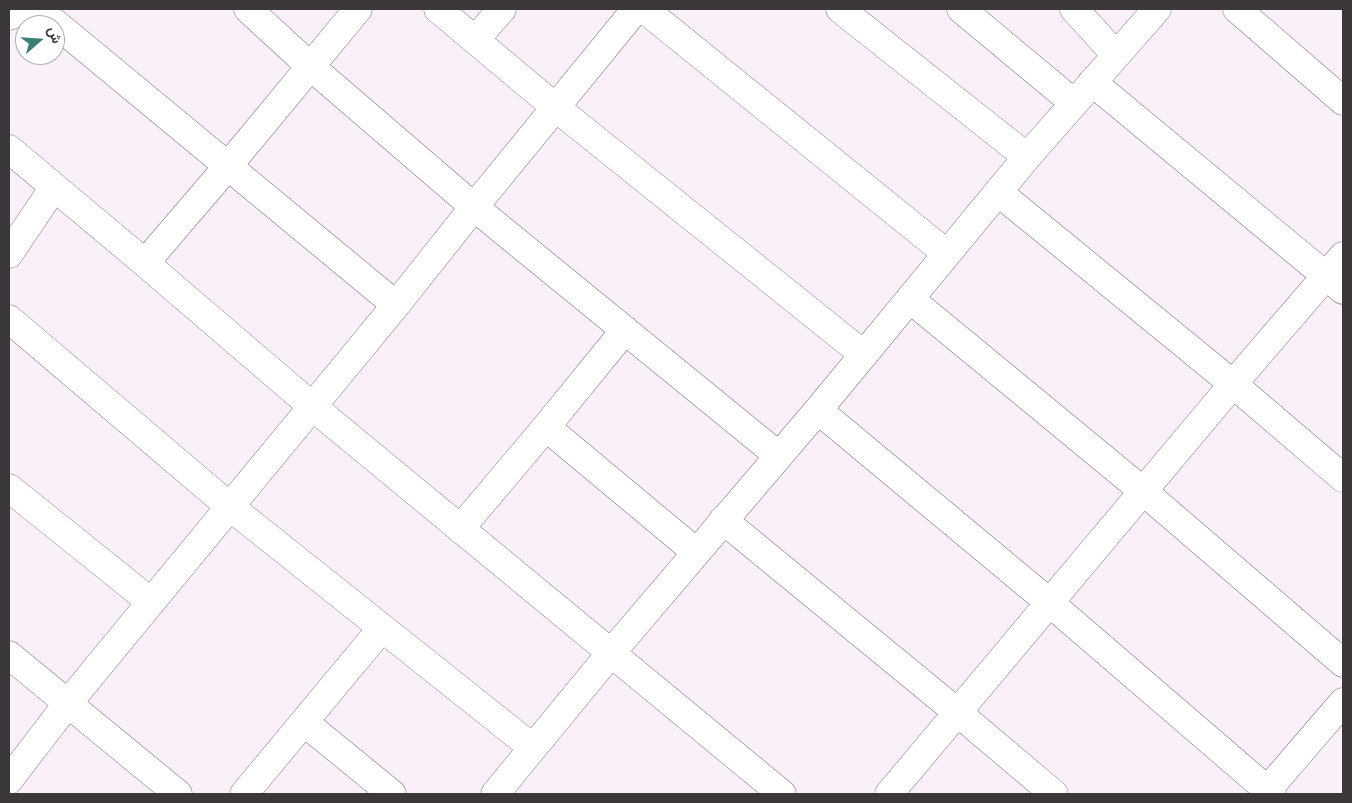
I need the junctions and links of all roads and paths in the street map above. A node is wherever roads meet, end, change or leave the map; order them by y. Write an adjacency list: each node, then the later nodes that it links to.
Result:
1 (248, 9): 15 (street)
2 (358, 9): 15 (street)
3 (438, 9): 13 (street)
4 (502, 9): 13 (street)
5 (636, 9): 19 (street)
6 (644, 9): 26 (street)
7 (840, 9): 21 (street)
8 (961, 9): 18 (street)
9 (1074, 9): 14 (street)
10 (1157, 9): 14 (street)
11 (1237, 9): 17 (street)
12 (20, 11): 22 (street)
13 (475, 40): 19 (street)
14 (1116, 54): 16 (street)
15 (310, 66): 22 (street); 25 (street)
16 (1092, 82): 18 (street); 29 (street)
17 (1343, 101)
18 (1074, 103): 21 (street)
19 (555, 107): 25 (street); 34 (street)
20 (9, 149): 23 (street)
21 (1027, 157): 24 (street)
22 (228, 166): 28 (street); 31 (street)
23 (54, 187): 27 (street); 28 (street)
24 (998, 192): 26 (street); 35 (street)
25 (474, 207): 31 (street); 33 (street)
26 (946, 253): 30 (street)
27 (9, 254)
28 (145, 263): 36 (street)
29 (1338, 274): 35 (street)
30 (910, 298): 34 (street); 42 (street)
31 (396, 305): 36 (street)
32 (9, 319): 43 (street)
33 (625, 330): 38 (street); 39 (street)
34 (863, 354): 37 (street)
35 (1233, 384): 40 (street); 42 (street)
36 (313, 406): 43 (street); 45 (street)
37 (818, 410): 39 (street); 48 (street)
38 (546, 427): 45 (street); 46 (street)
39 (779, 456): 44 (street)
40 (1343, 478)
41 (9, 488): 47 (street)
42 (1143, 491): 48 (street); 52 (street)
43 (229, 506): 47 (street); 49 (street)
44 (723, 520): 46 (street); 55 (street)
45 (460, 529): 50 (street)
46 (696, 552): 50 (street)
47 (152, 602): 53 (street)
48 (1050, 603): 55 (street); 59 (street)
49 (382, 628): 56 (street); 57 (street)
50 (611, 653): 57 (street); 64 (street)
51 (9, 655): 53 (street)
52 (1343, 663)
53 (68, 702): 58 (street); 60 (street)
54 (1343, 702): 59 (street)
55 (957, 712): 65 (street); 66 (street)
56 (304, 722): 61 (street); 62 (street)
57 (533, 748): 63 (street)
58 (9, 780)
59 (1268, 793)
60 (178, 794)
61 (244, 794)
62 (392, 794)
63 (496, 794)
64 (782, 794)
65 (888, 794)
66 (1054, 794)

